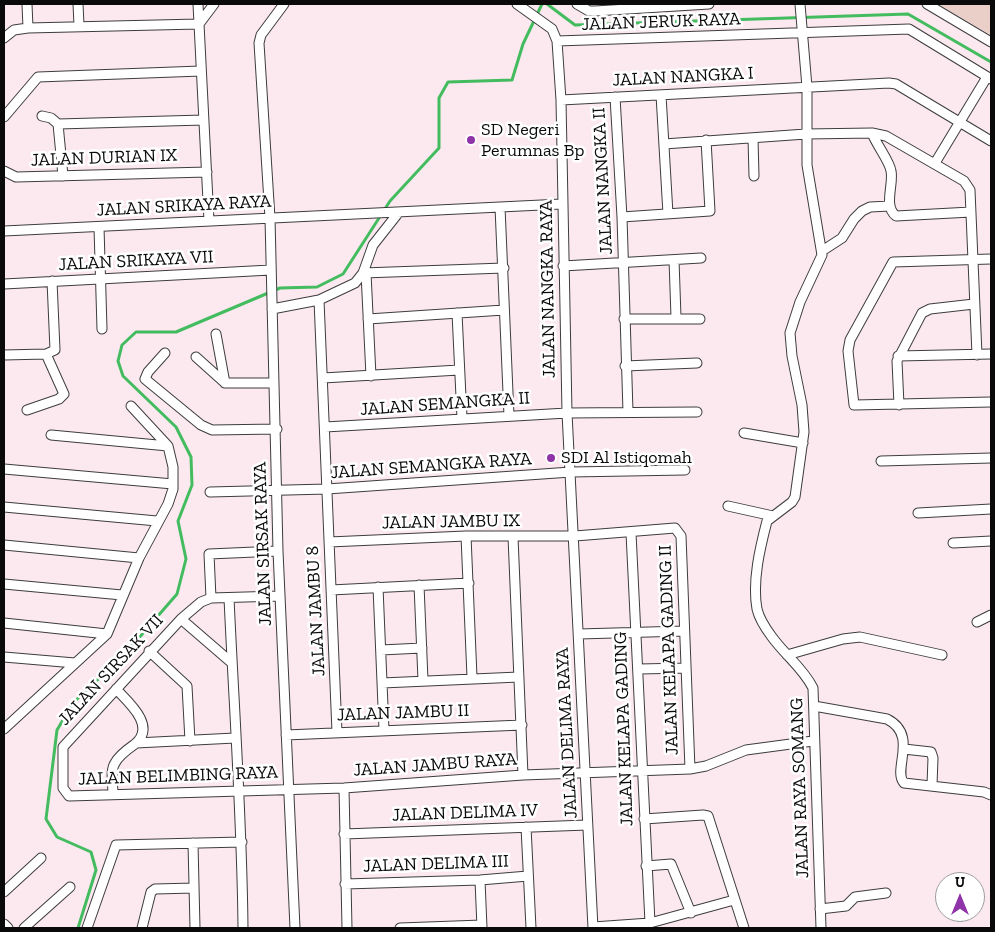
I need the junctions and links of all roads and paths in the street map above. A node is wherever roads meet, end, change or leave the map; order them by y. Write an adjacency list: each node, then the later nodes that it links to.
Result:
1 (27, 4): 13 (street)
2 (78, 4): 12 (street)
3 (198, 4): 11 (street)
4 (214, 4): 11 (street)
5 (284, 4): 47 (street, JALAN SIRSAK RAYA)
6 (518, 4): 16 (street)
7 (577, 4): 8 (street)
8 (709, 4)
9 (800, 4): 14 (street, JALAN RAYA SOMANG)
10 (927, 4): 17 (street)
11 (199, 24): 12 (street); 18 (street)
12 (79, 25): 13 (street)
13 (28, 28): 15 (street)
14 (803, 31): 16 (street, JALAN JERUK RAYA); 19 (street, JALAN JERUK RAYA); 20 (street, JALAN RAYA SOMANG)
15 (4, 38)
16 (558, 41): 23 (street, JALAN NANGKA RAYA)
17 (991, 42)
18 (201, 71): 25 (street); 26 (street)
19 (989, 78): 27 (street)
20 (807, 87): 21 (street, JALAN NANGKA I); 27 (street, JALAN NANGKA I); 30 (street, JALAN RAYA SOMANG)
21 (661, 95): 22 (street, JALAN NANGKA I); 34 (street)
22 (615, 97): 23 (street, JALAN NANGKA I); 46 (street, JALAN NANGKA II)
23 (561, 100): 40 (street, JALAN NANGKA RAYA)
24 (42, 116): 28 (street)
25 (4, 117)
26 (204, 120): 28 (street); 37 (street)
27 (959, 122): 33 (street, JALAN NANGKA I); 35 (street)
28 (58, 124): 38 (street)
29 (872, 133): 30 (street); 35 (street); 41 (street)
30 (806, 134): 31 (street); 51 (street, JALAN RAYA SOMANG)
31 (753, 138): 32 (street); 39 (street)
32 (706, 140): 34 (street); 45 (street)
33 (991, 141)
34 (664, 144): 45 (street)
35 (935, 163): 43 (street)
36 (4, 172): 38 (street, JALAN DURIAN IX)
37 (207, 172): 38 (street, JALAN DURIAN IX); 48 (street)
38 (63, 176)
39 (754, 176)
40 (562, 204): 42 (street); 57 (street, JALAN NANGKA RAYA)
41 (890, 206): 43 (street); 51 (street)
42 (500, 207): 44 (street); 58 (street)
43 (971, 212): 55 (street)
44 (396, 213): 47 (street, JALAN SRIKAYA RAYA); 59 (street)
45 (668, 214): 46 (street)
46 (622, 217): 56 (street, JALAN NANGKA II)
47 (270, 218): 48 (street, JALAN SRIKAYA RAYA); 60 (street, JALAN SIRSAK RAYA)
48 (209, 222): 49 (street, JALAN SRIKAYA RAYA)
49 (99, 227): 50 (street, JALAN SRIKAYA RAYA); 61 (street)
50 (4, 231)
51 (822, 251): 102 (street, JALAN RAYA SOMANG)
52 (701, 258): 54 (street)
53 (991, 259): 55 (street)
54 (674, 260): 56 (street); 69 (street)
55 (972, 260): 65 (street); 90 (street)
56 (623, 264): 57 (street); 71 (street, JALAN NANGKA II)
57 (563, 266): 95 (street, JALAN NANGKA RAYA)
58 (504, 268): 59 (street); 67 (street)
59 (365, 273): 64 (street); 70 (street)
60 (271, 274): 61 (street, JALAN SRIKAYA VII); 66 (street, JALAN SIRSAK RAYA)
61 (100, 278): 62 (street, JALAN SRIKAYA VII); 73 (street)
62 (52, 281): 63 (street, JALAN SRIKAYA VII); 77 (street)
63 (4, 284)
64 (319, 300): 66 (street); 86 (street, JALAN JAMBU 8)
65 (974, 304): 79 (street); 80 (street)
66 (272, 308): 88 (street, JALAN SIRSAK RAYA)
67 (504, 310): 68 (street); 96 (street)
68 (457, 313): 70 (street); 84 (street)
69 (676, 317): 71 (street); 72 (street)
70 (368, 318): 85 (street)
71 (624, 319): 83 (street, JALAN NANGKA II)
72 (700, 319)
73 (102, 329)
74 (216, 334): 87 (street)
75 (165, 353): 99 (street)
76 (4, 354): 77 (street)
77 (46, 354): 92 (street)
78 (991, 354): 79 (street)
79 (977, 355): 80 (street)
80 (898, 356): 90 (street)
81 (196, 357): 87 (street)
82 (697, 364): 83 (street)
83 (626, 366): 93 (street, JALAN NANGKA II)
84 (459, 370): 85 (street); 97 (street)
85 (371, 376): 86 (street)
86 (323, 378): 98 (street, JALAN JAMBU 8)
87 (225, 383): 88 (street)
88 (274, 383): 99 (street, JALAN SIRSAK RAYA)
89 (991, 402): 90 (street)
90 (899, 405)
91 (131, 406): 103 (street)
92 (27, 410)
93 (628, 412): 94 (street, JALAN SEMANGKA II); 95 (street, JALAN SEMANGKA II)
94 (697, 412)
95 (567, 414): 96 (street, JALAN SEMANGKA II); 108 (street, JALAN NANGKA RAYA)
96 (509, 416): 97 (street, JALAN SEMANGKA II)
97 (462, 418): 98 (street, JALAN SEMANGKA II)
98 (325, 427): 110 (street, JALAN JAMBU 8)
99 (277, 429): 111 (street, JALAN SIRSAK RAYA)
100 (744, 433): 102 (street)
101 (51, 435): 103 (street)
102 (803, 443): 117 (street, JALAN RAYA SOMANG)
103 (168, 446): 109 (street)
104 (991, 458): 105 (street)
105 (881, 461)
106 (4, 469): 109 (street)
107 (685, 470): 108 (street, JALAN SEMANGKA RAYA)
108 (570, 472): 110 (street, JALAN SEMANGKA RAYA); 122 (street, JALAN NANGKA RAYA)
109 (173, 484): 118 (street)
110 (328, 489): 111 (street, JALAN SEMANGKA RAYA); 125 (street, JALAN JAMBU 8)
111 (277, 490): 112 (street, JALAN SEMANGKA RAYA); 128 (street, JALAN SIRSAK RAYA)
112 (210, 492)
113 (728, 506): 117 (street)
114 (4, 507): 118 (street)
115 (991, 509): 116 (street)
116 (918, 512)
117 (773, 516): 150 (street, JALAN RAYA SOMANG)
118 (158, 521): 129 (street)
119 (680, 531): 120 (street, JALAN JAMBU IX); 143 (street, JALAN KELAPA GADING II)
120 (631, 533): 122 (street, JALAN JAMBU IX); 144 (street, JALAN KELAPA GADING)
121 (466, 536): 123 (street, JALAN JAMBU IX); 125 (street, JALAN JAMBU IX); 130 (street)
122 (575, 536): 123 (street, JALAN JAMBU IX); 146 (street, JALAN DELIMA RAYA)
123 (513, 538): 158 (street)
124 (991, 541): 126 (street)
125 (329, 542): 134 (street, JALAN JAMBU 8)
126 (953, 542)
127 (4, 545): 129 (street)
128 (278, 551): 136 (street, JALAN SIRSAK RAYA); 137 (street)
129 (139, 558): 135 (street)
130 (468, 583): 132 (street); 157 (street)
131 (4, 584): 135 (street)
132 (420, 585): 133 (street); 147 (street)
133 (378, 587): 134 (street); 148 (street)
134 (331, 590): 166 (street, JALAN JAMBU 8)
135 (122, 595): 145 (street)
136 (280, 596): 138 (street); 167 (street, JALAN SIRSAK RAYA)
137 (211, 598): 138 (street); 140 (street, JALAN SIRSAK VII)
138 (229, 598): 154 (street)
139 (991, 615): 141 (street)
140 (181, 619): 149 (street, JALAN SIRSAK VII); 154 (street)
141 (977, 622)
142 (4, 623): 145 (street)
143 (684, 630): 144 (street); 155 (street, JALAN KELAPA GADING II)
144 (637, 632): 146 (street); 156 (street, JALAN KELAPA GADING)
145 (107, 634): 153 (street)
146 (579, 634): 175 (street, JALAN DELIMA RAYA)
147 (422, 648): 148 (street); 159 (street)
148 (381, 650): 160 (street)
149 (149, 651): 161 (street, JALAN SIRSAK VII); 169 (street)
150 (787, 655): 151 (street); 162 (street, JALAN RAYA SOMANG)
151 (942, 655)
152 (4, 657): 153 (street)
153 (75, 663): 164 (street)
154 (232, 663): 168 (street)
155 (686, 668): 156 (street); 173 (street, JALAN KELAPA GADING II)
156 (638, 669): 174 (street, JALAN KELAPA GADING)
157 (472, 677): 158 (street); 159 (street)
158 (519, 677): 163 (street)
159 (423, 680): 160 (street)
160 (382, 683): 165 (street)
161 (116, 689): 171 (street); 183 (street, JALAN SIRSAK VII)
162 (814, 706): 170 (street, JALAN RAYA SOMANG); 172 (street)
163 (522, 725): 165 (street, JALAN JAMBU II); 176 (street)
164 (4, 729)
165 (384, 730): 166 (street, JALAN JAMBU II)
166 (337, 732): 167 (street, JALAN JAMBU II)
167 (286, 735): 179 (street, JALAN SIRSAK RAYA)
168 (235, 738): 169 (street); 180 (street)
169 (190, 740): 171 (street)
170 (813, 741): 173 (street, JALAN JAMBU RAYA); 200 (street, JALAN RAYA SOMANG)
171 (136, 743): 181 (street)
172 (904, 749): 177 (street); 177 (street)
173 (690, 769): 174 (street, JALAN JAMBU RAYA)
174 (641, 770): 175 (street, JALAN JAMBU RAYA); 184 (street, JALAN KELAPA GADING)
175 (585, 773): 176 (street, JALAN JAMBU RAYA); 185 (street, JALAN DELIMA RAYA)
176 (524, 775): 178 (street, JALAN JAMBU RAYA)
177 (932, 785): 182 (street)
178 (344, 788): 179 (street, JALAN JAMBU RAYA); 187 (street)
179 (288, 790): 180 (street, JALAN BELIMBING RAYA); 211 (street, JALAN SIRSAK RAYA)
180 (240, 791): 181 (street, JALAN BELIMBING RAYA); 188 (street)
181 (113, 794): 183 (street, JALAN BELIMBING RAYA)
182 (991, 795)
183 (69, 796)
184 (644, 819): 191 (street, JALAN KELAPA GADING); 199 (street)
185 (587, 825): 186 (street, JALAN DELIMA IV); 215 (street, JALAN DELIMA RAYA)
186 (526, 827): 187 (street, JALAN DELIMA IV); 192 (street)
187 (344, 834): 194 (street)
188 (242, 842): 189 (street); 210 (street)
189 (193, 843): 196 (street); 207 (street)
190 (41, 858): 197 (street)
191 (646, 866): 201 (street); 202 (street, JALAN KELAPA GADING)
192 (528, 876): 193 (street, JALAN DELIMA III); 214 (street)
193 (480, 880): 194 (street, JALAN DELIMA III); 204 (street)
194 (345, 884): 212 (street)
195 (70, 887): 206 (street)
196 (194, 888): 208 (street); 209 (street)
197 (4, 892)
198 (886, 894): 200 (street)
199 (734, 900): 201 (street); 216 (street)
200 (820, 908): 217 (street, JALAN RAYA SOMANG)
201 (691, 913): 202 (street)
202 (650, 923): 215 (street)
203 (4, 924): 205 (street)
204 (482, 927): 213 (street)
205 (8, 928)
206 (24, 928)
207 (87, 928)
208 (142, 928)
209 (195, 928)
210 (244, 928)
211 (295, 928)
212 (347, 928)
213 (400, 928)
214 (531, 928)
215 (593, 928)
216 (744, 928)
217 (821, 928)

